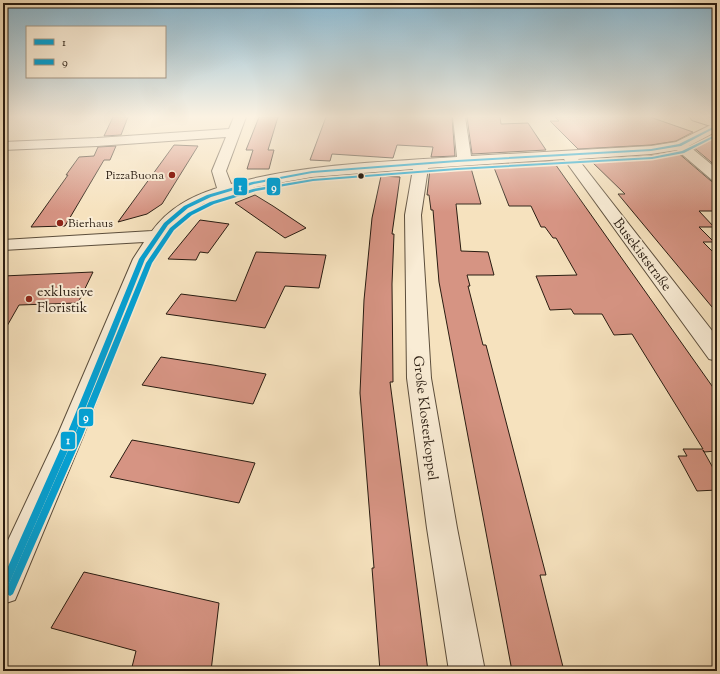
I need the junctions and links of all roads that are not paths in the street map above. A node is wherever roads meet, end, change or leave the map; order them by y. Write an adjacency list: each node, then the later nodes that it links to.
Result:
1 (228, 148): 9 (street)
2 (463, 148): 6 (street)
3 (660, 148): 5 (street)
4 (684, 148): 8 (street)
5 (568, 155): 6 (street); 12 (street, Busekiststraße)
6 (465, 161): 7 (street)
7 (421, 164): 9 (street); 14 (street, Große Klosterkoppel)
8 (717, 177)
9 (226, 191): 10 (street)
10 (156, 236): 11 (street); 13 (street)
11 (3, 245)
12 (717, 353)
13 (3, 588)
14 (467, 671)

